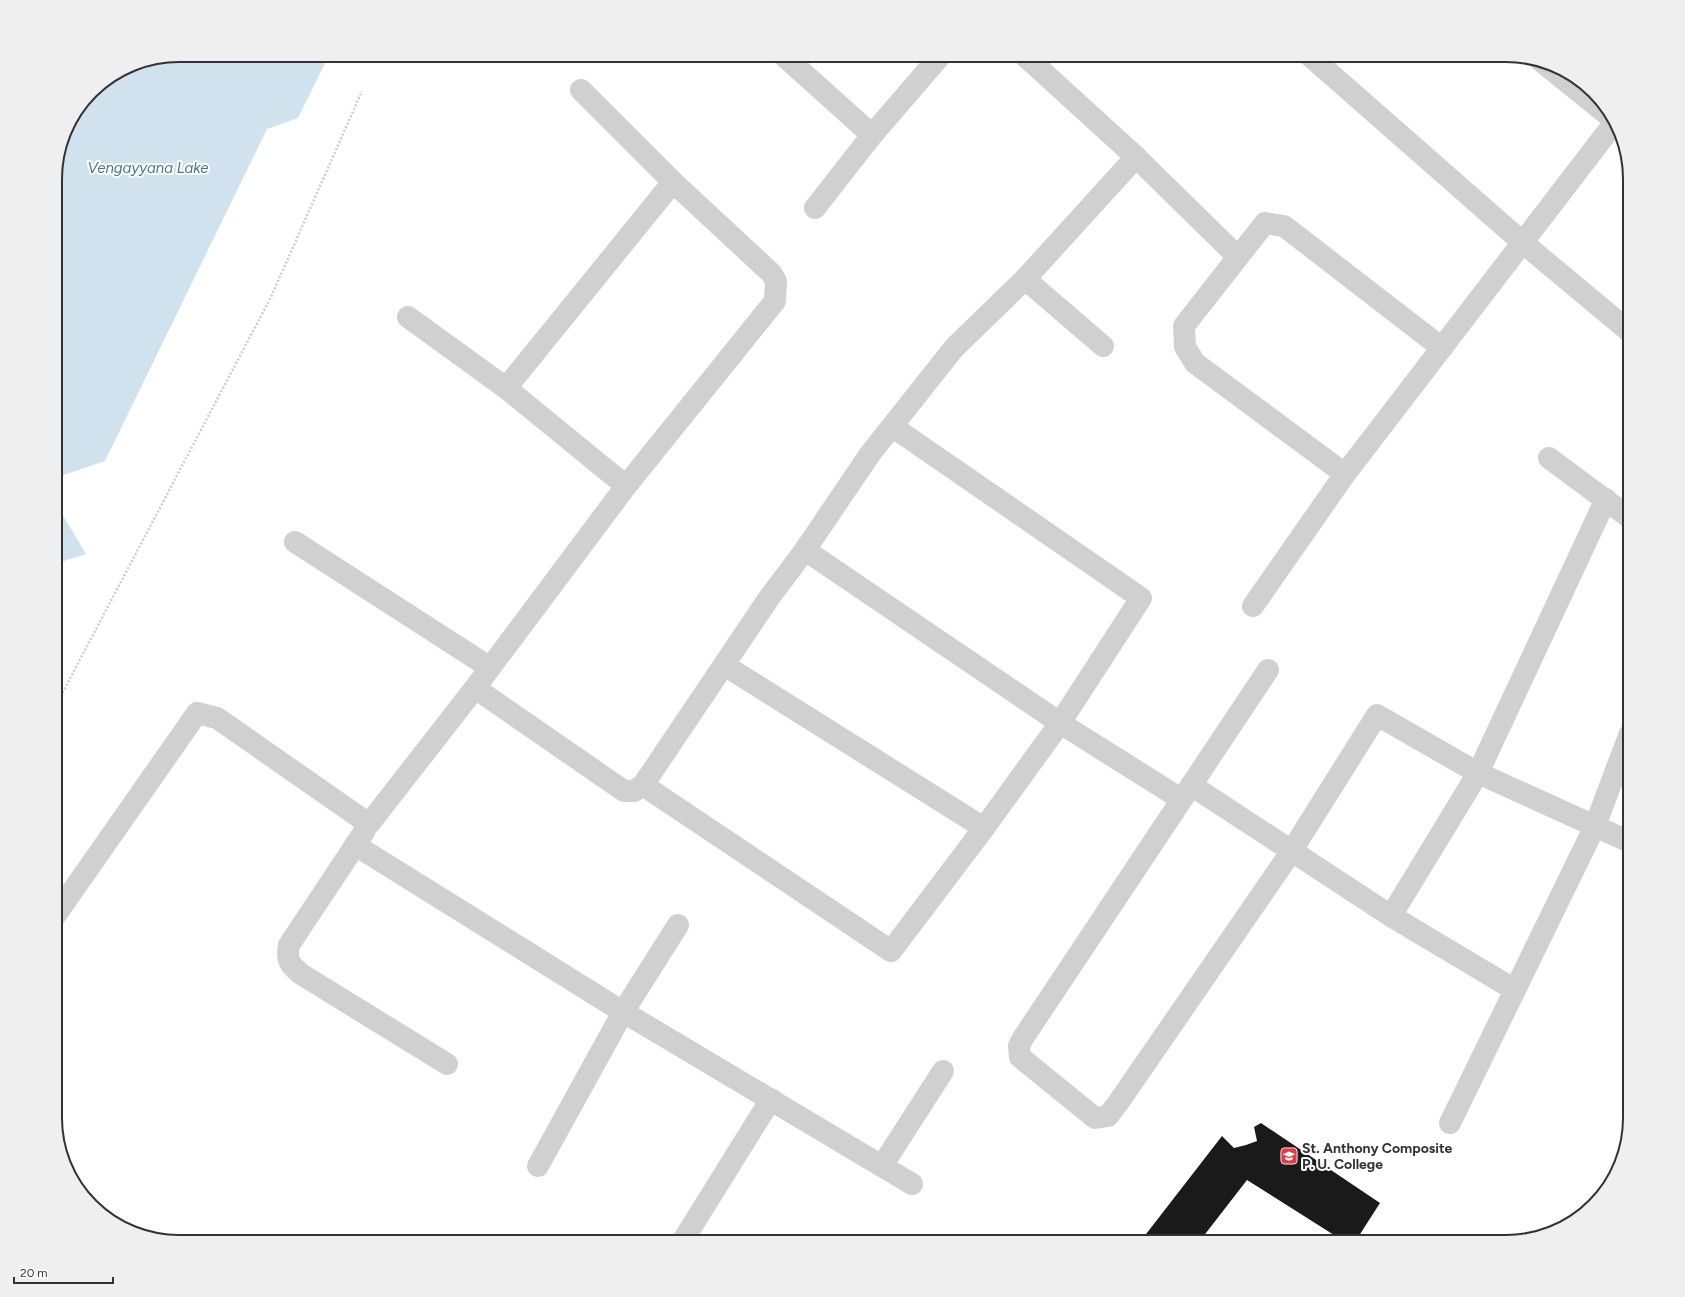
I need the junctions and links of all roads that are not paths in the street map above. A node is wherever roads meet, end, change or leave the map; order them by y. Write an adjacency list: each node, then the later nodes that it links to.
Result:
1 (791, 62): 9 (street)
2 (934, 62): 9 (street)
3 (1032, 62): 10 (street)
4 (1316, 62): 13 (street)
5 (1554, 72): 7 (street)
6 (581, 90): 11 (street)
7 (1599, 109)
8 (1610, 126): 13 (street)
9 (872, 135): 12 (street)
10 (1136, 157): 14 (street); 15 (street)
11 (673, 182): 20 (street); 24 (street)
12 (815, 208)
13 (1522, 242): 17 (street); 19 (street)
14 (1238, 257): 19 (street); 23 (street)
15 (1025, 279): 18 (street); 21 (street)
16 (408, 317): 20 (street)
17 (1623, 326)
18 (1103, 346)
19 (1442, 348): 23 (street)
20 (506, 388): 24 (street)
21 (893, 426): 28 (street); 34 (street)
22 (1549, 458): 25 (street)
23 (1345, 474): 29 (street)
24 (626, 486): 31 (street)
25 (1606, 499): 26 (street); 36 (street)
26 (1623, 512)
27 (295, 542): 31 (street)
28 (805, 550): 30 (street); 34 (street)
29 (1254, 606)
30 (724, 665): 37 (street); 41 (street)
31 (489, 667): 33 (street)
32 (1268, 670): 38 (street)
33 (475, 688): 37 (street); 39 (street)
34 (1060, 723): 38 (street); 41 (street)
35 (1623, 752): 40 (street)
36 (1478, 773): 40 (street); 44 (street); 46 (street)
37 (643, 785): 41 (street)
38 (1186, 792): 44 (street); 44 (street)
39 (368, 824): 43 (street); 45 (street)
40 (1595, 826): 42 (street); 48 (street)
41 (984, 828)
42 (1623, 839)
43 (356, 845): 49 (street); 50 (street)
44 (1291, 852): 46 (street)
45 (62, 906)
46 (1391, 916): 48 (street)
47 (678, 925): 49 (street)
48 (1515, 990): 53 (street)
49 (623, 1012): 52 (street); 54 (street)
50 (447, 1064)
51 (943, 1071): 55 (street)
52 (771, 1099): 55 (street); 57 (street)
53 (1450, 1122)
54 (538, 1166)
55 (882, 1166): 56 (street)
56 (912, 1184)
57 (686, 1235)

